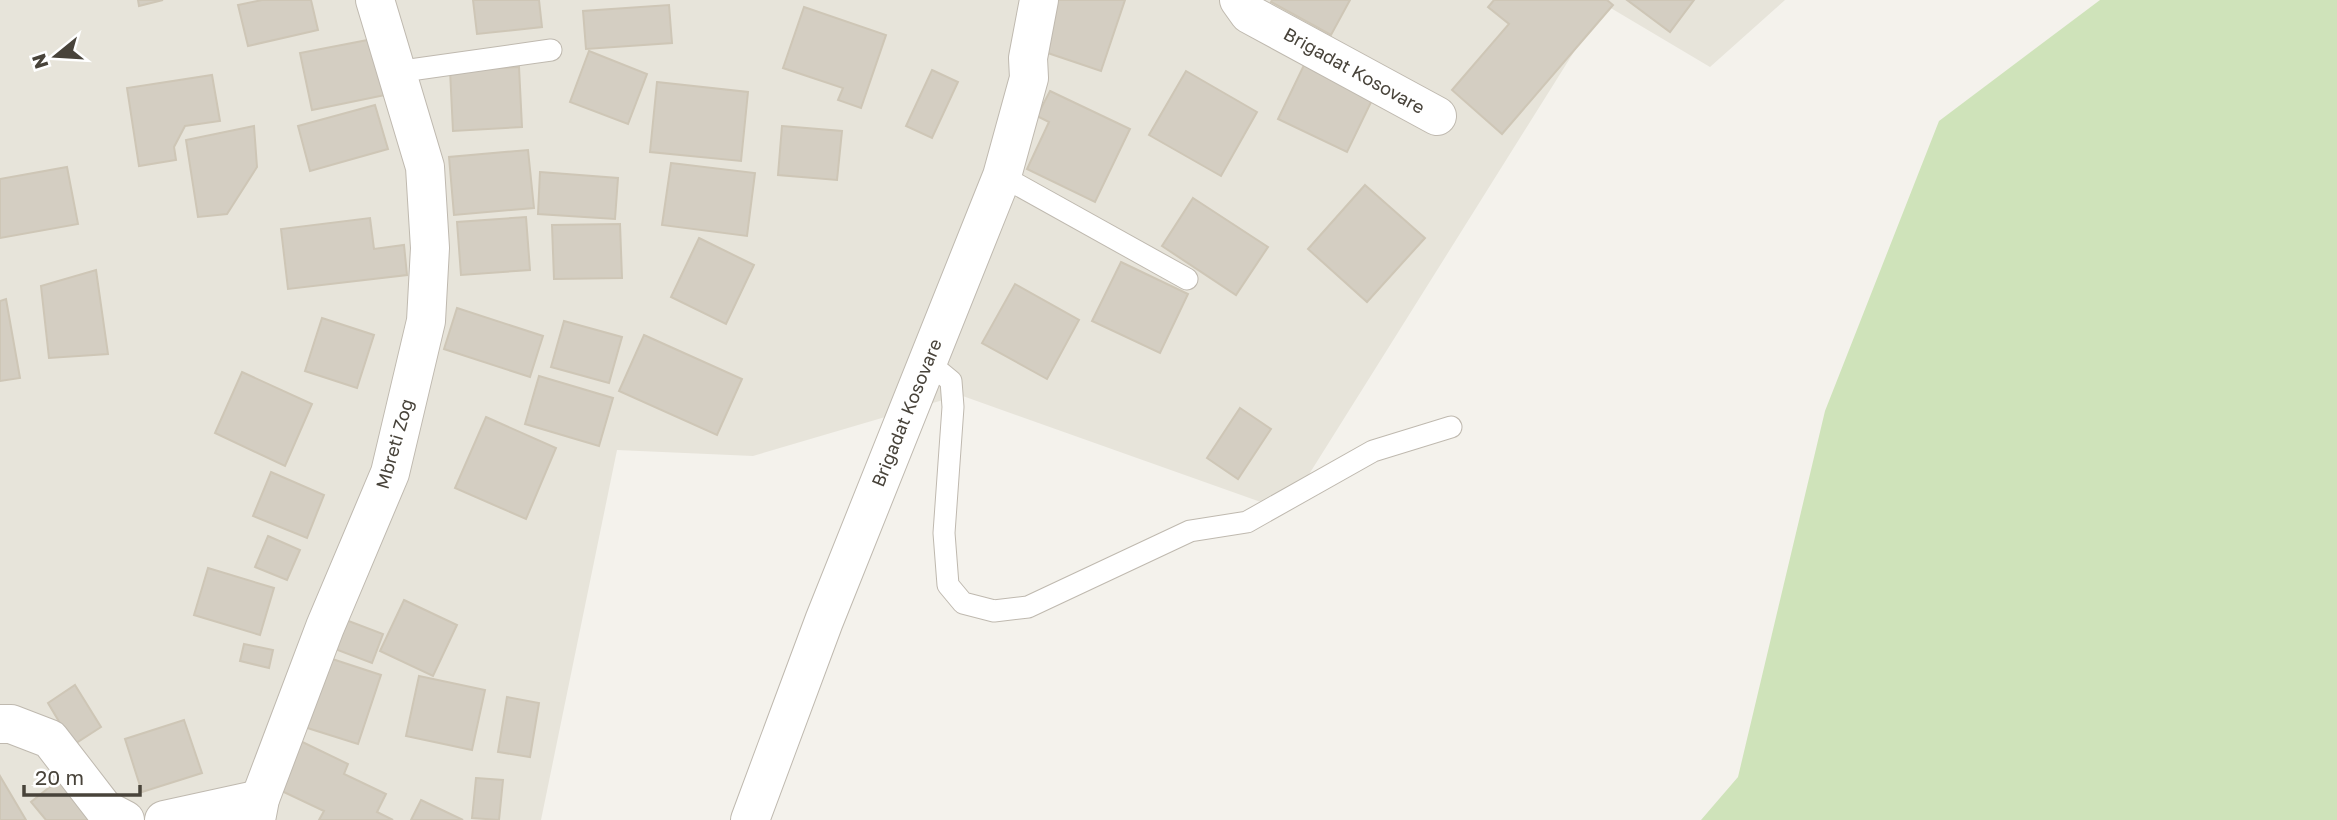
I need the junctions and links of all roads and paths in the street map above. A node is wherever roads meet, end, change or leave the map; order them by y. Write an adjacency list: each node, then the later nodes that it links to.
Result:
1 (375, 0): 5 (street, Mbreti Zog)
2 (1039, 0): 7 (street, Brigadat Kosovare)
3 (1239, 0): 6 (street, Brigadat Kosovare)
4 (551, 50): 5 (lane)
5 (396, 72): 12 (street, Mbreti Zog)
6 (1437, 116)
7 (1002, 176): 8 (lane); 9 (street, Brigadat Kosovare)
8 (1187, 279)
9 (928, 362): 10 (lane); 15 (street, Brigadat Kosovare)
10 (1451, 427)
11 (0, 724): 13 (street)
12 (258, 810): 14 (street)
13 (125, 820)
14 (164, 820)
15 (750, 820)

